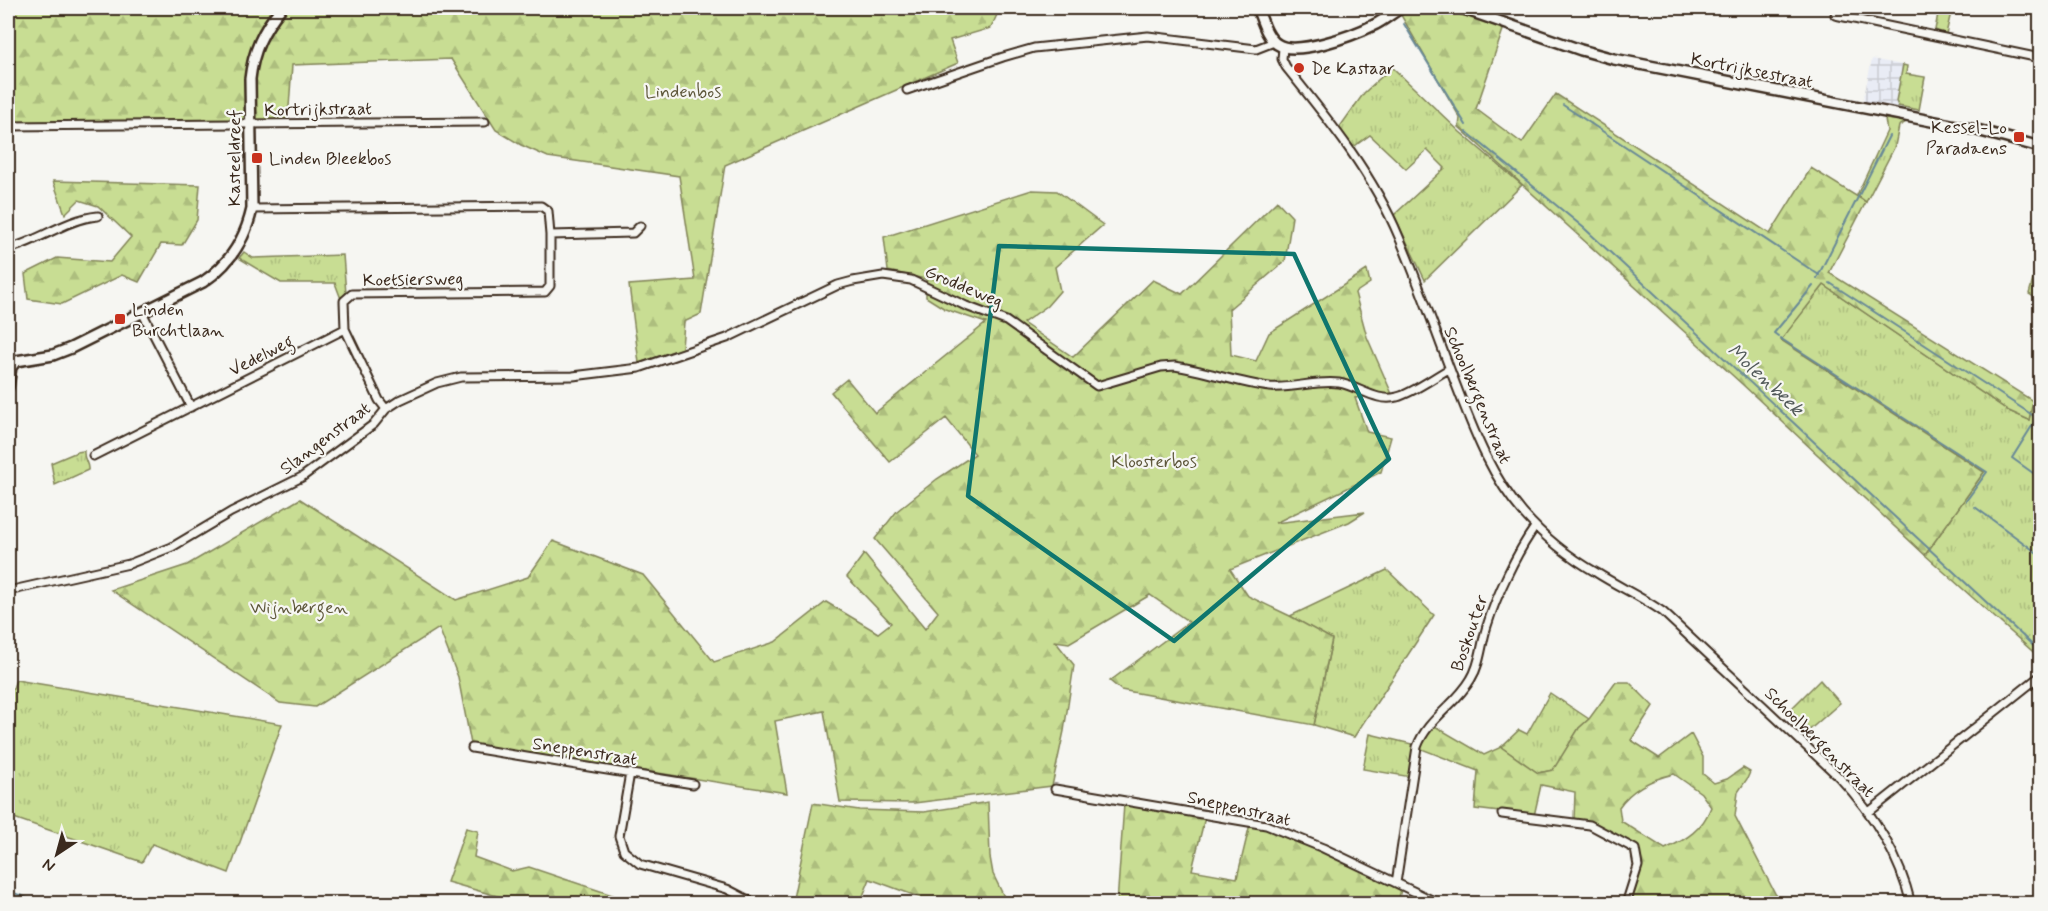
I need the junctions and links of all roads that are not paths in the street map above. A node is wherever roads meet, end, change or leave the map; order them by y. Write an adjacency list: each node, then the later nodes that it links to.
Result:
1 (281, 8): 11 (street, Kasteeldreef)
2 (1257, 8): 6 (street)
3 (1401, 8): 7 (street)
4 (1461, 8): 13 (street, Kortrijksestraat)
5 (1835, 15): 8 (street)
6 (1274, 42): 7 (street); 9 (street)
7 (1283, 48): 23 (street, Schoolbergenstraat)
8 (2040, 58)
9 (907, 90)
10 (485, 122): 11 (street, Kortrijkstraat)
11 (250, 125): 12 (street, Kortrijkstraat); 14 (street, Kasteeldreef)
12 (8, 126)
13 (2040, 147)
14 (252, 209): 17 (street, Koetsiersweg); 19 (street, Kasteeldreef)
15 (98, 216): 18 (street)
16 (640, 226): 17 (street)
17 (550, 235): 20 (street, Koetsiersweg)
18 (8, 249)
19 (142, 312): 22 (street, Kasteeldreef); 25 (street)
20 (345, 329): 25 (street, Vedelweg); 26 (street, Koetsiersweg)
21 (670, 358): 23 (street, Groddeweg); 26 (street, Slangenstraat)
22 (9, 366): 24 (street, Kasteeldreef)
23 (1449, 369): 28 (street, Schoolbergenstraat)
24 (8, 387)
25 (191, 407): 27 (street, Vedelweg)
26 (386, 409): 29 (street, Slangenstraat)
27 (93, 456)
28 (1536, 527): 35 (street, Schoolbergenstraat); 37 (street, Boskouter)
29 (8, 591)
30 (2040, 676): 35 (street)
31 (472, 748): 32 (street, Sneppenstraat)
32 (630, 773): 33 (street, Sneppenstraat); 38 (street)
33 (693, 784)
34 (1055, 789): 37 (street, Sneppenstraat)
35 (1869, 812): 41 (street, Schoolbergenstraat)
36 (1502, 814): 40 (street)
37 (1396, 883): 39 (street, Sneppenstraat)
38 (756, 903)
39 (1440, 903)
40 (1626, 903)
41 (1911, 903)

